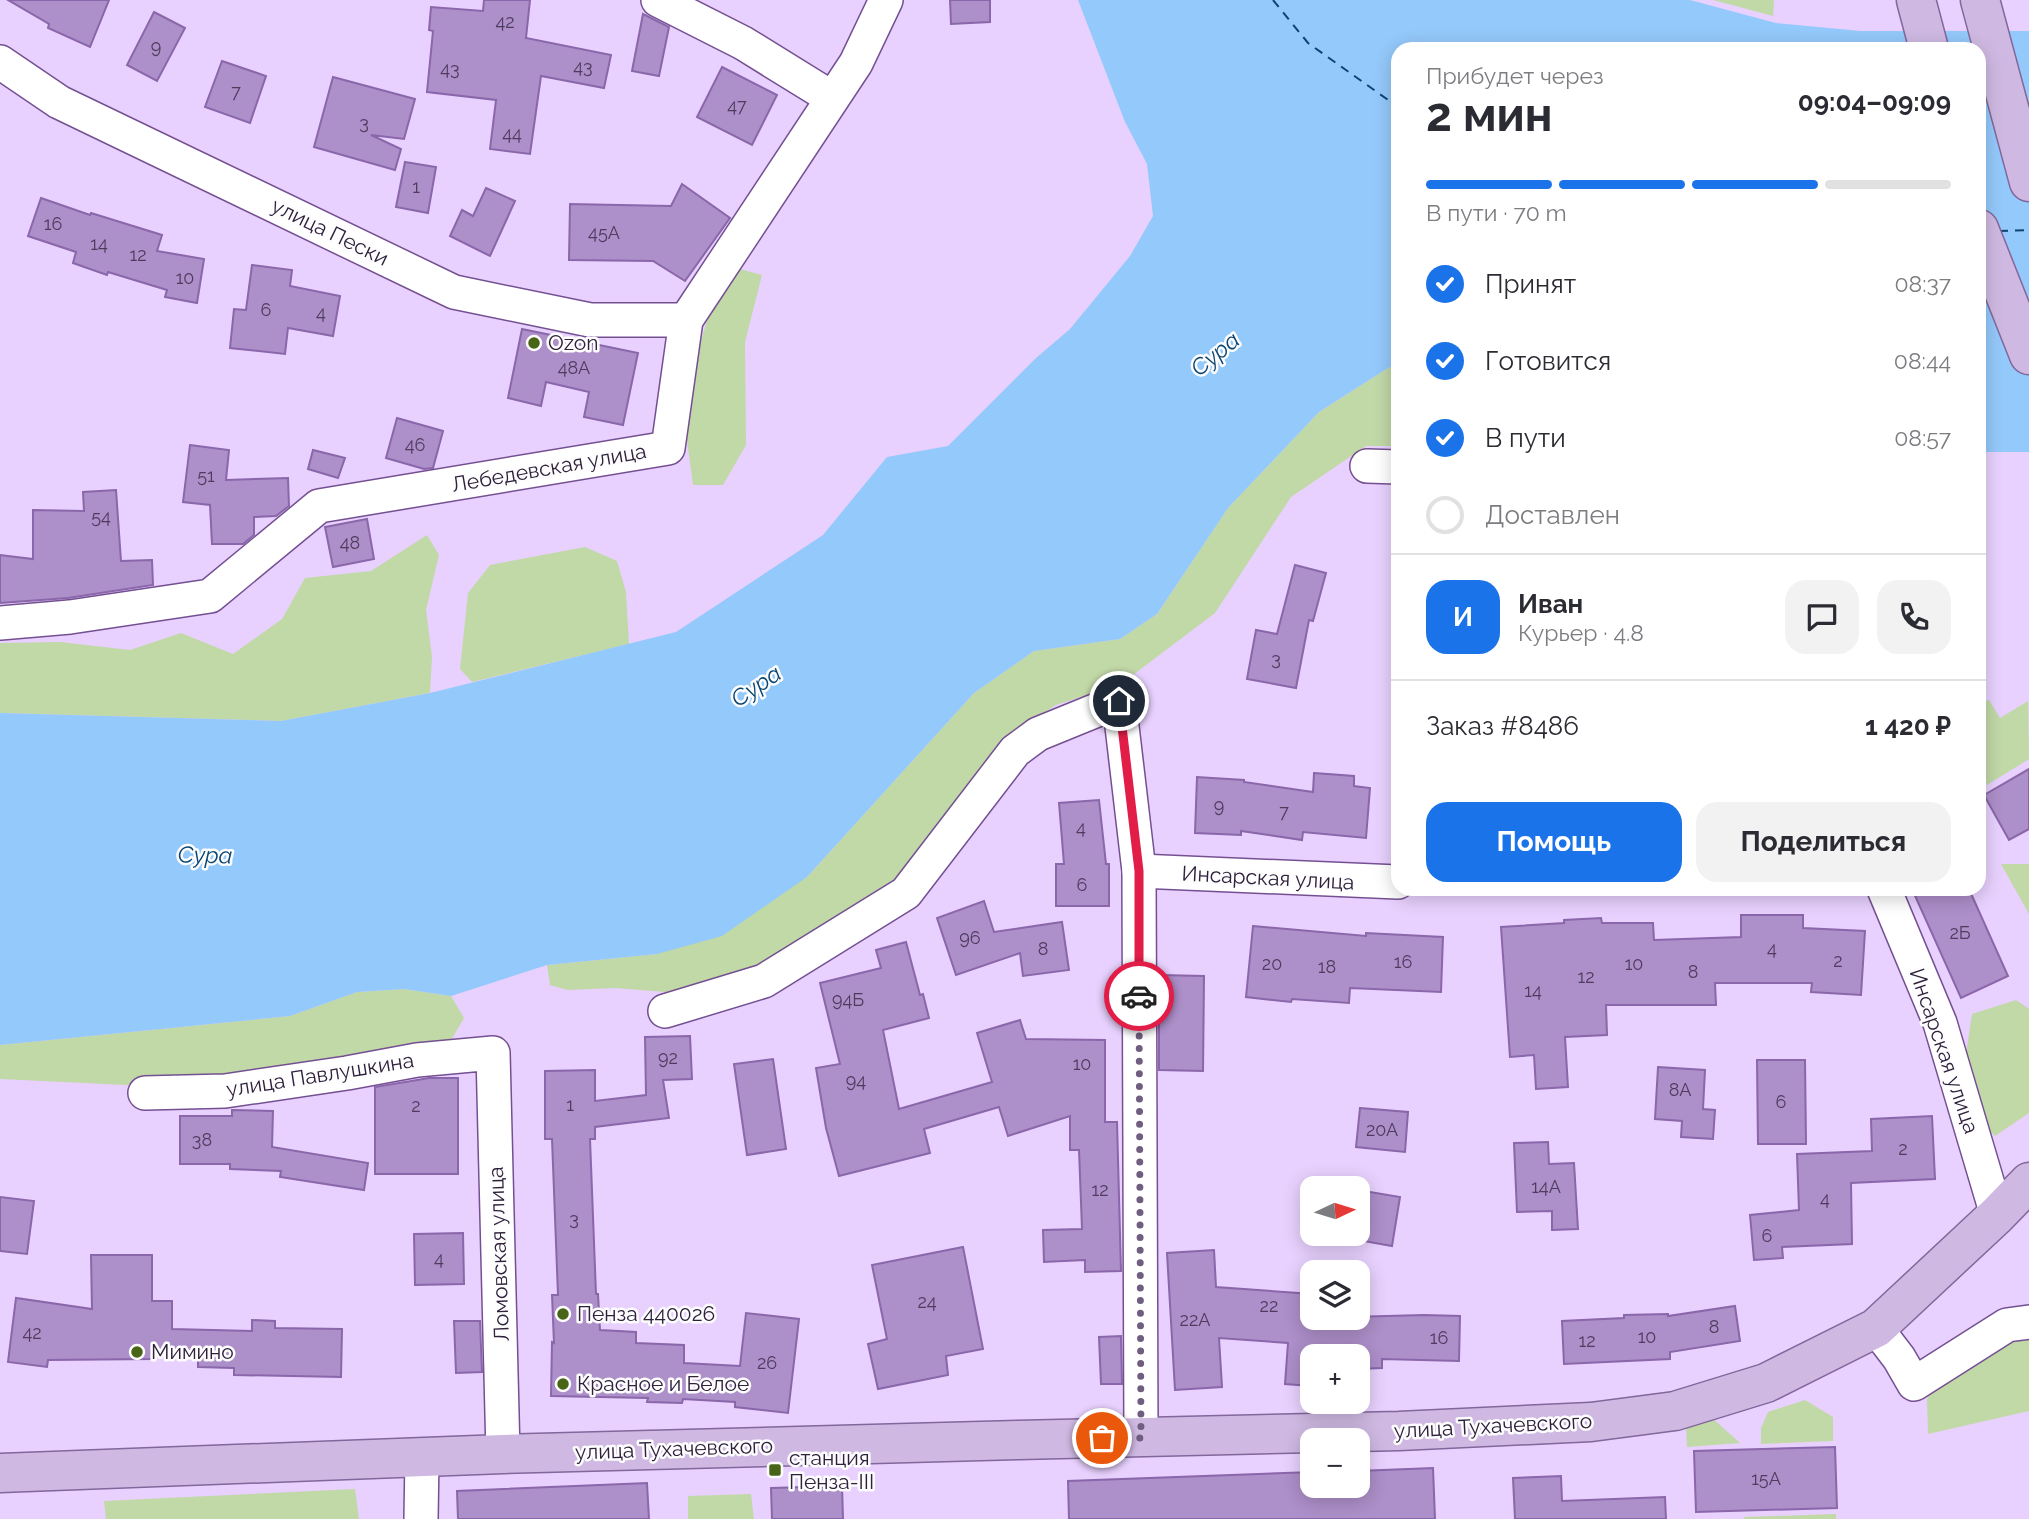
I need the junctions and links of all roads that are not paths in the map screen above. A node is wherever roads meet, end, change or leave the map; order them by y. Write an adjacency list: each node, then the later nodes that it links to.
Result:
1 (658, 0): 7 (street)
2 (886, 0): 7 (street, Лебедевская улица)
3 (1916, 0): 5 (main road)
4 (1980, 0): 8 (main road)
5 (1927, 42)
6 (0, 62): 10 (street, улица Пески)
7 (832, 98): 10 (street, Лебедевская улица)
8 (2029, 182)
9 (1986, 247): 11 (main road)
10 (686, 320): 12 (street, Лебедевская улица)
11 (2029, 355)
12 (0, 623)
13 (1139, 871): 14 (street, Инсарская улица); 16 (street); 23 (street)
14 (1391, 883)
15 (1887, 896): 20 (street, Инсарская улица)
16 (665, 1012)
17 (494, 1053): 18 (street, улица Павлушкина); 24 (street, Ломовская улица)
18 (145, 1093)
19 (2029, 1182): 20 (main road, улица Тухачевского)
20 (1997, 1215): 22 (main road, улица Тухачевского)
21 (2029, 1322): 22 (street)
22 (1876, 1328): 23 (main road, улица Тухачевского)
23 (1141, 1438): 24 (main road, улица Тухачевского)
24 (503, 1454): 25 (main road, улица Тухачевского)
25 (422, 1457): 26 (main road, улица Тухачевского); 27 (street)
26 (0, 1473)
27 (421, 1519)

